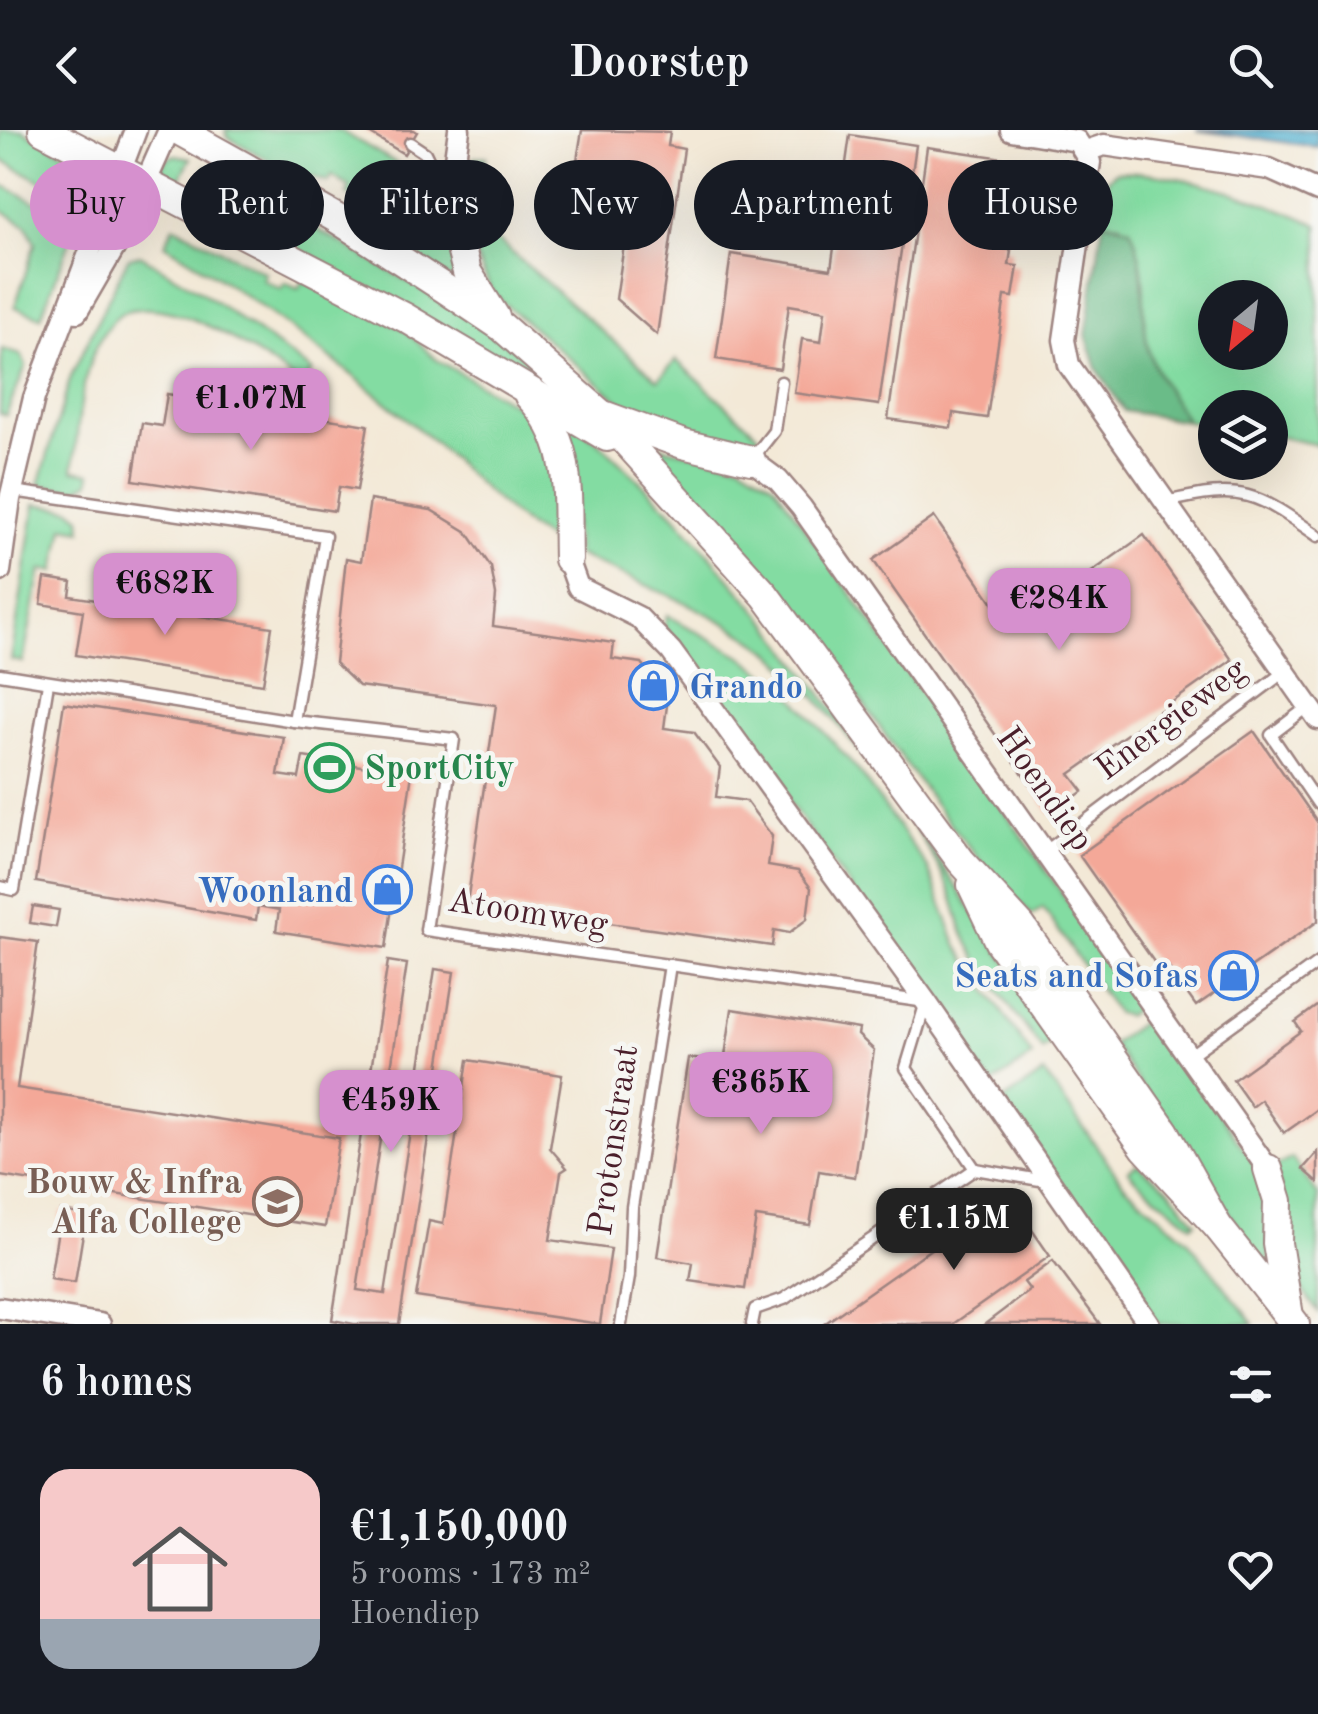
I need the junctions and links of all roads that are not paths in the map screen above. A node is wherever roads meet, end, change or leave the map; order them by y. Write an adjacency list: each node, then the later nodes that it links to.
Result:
1 (43, 130): 9 (main road)
2 (136, 130): 10 (street)
3 (169, 130): 11 (street)
4 (178, 130): 19 (main road)
5 (459, 130): 13 (street)
6 (1011, 130): 8 (street)
7 (410, 143): 12 (lane)
8 (1086, 151): 14 (street); 27 (street, Energieweg)
9 (99, 160)
10 (122, 160)
11 (156, 160)
12 (429, 160)
13 (455, 160)
14 (1318, 191)
15 (161, 192): 21 (main road)
16 (90, 250): 20 (street)
17 (113, 250): 20 (street)
18 (461, 250): 19 (main road)
19 (502, 326): 23 (main road)
20 (56, 349): 26 (street)
21 (506, 374): 24 (main road); 29 (main road)
22 (781, 382): 25 (lane)
23 (602, 415): 24 (main road); 25 (main road)
24 (637, 458): 47 (main road)
25 (751, 460): 37 (street, Hoendiep)
26 (12, 490): 30 (street); 35 (lane)
27 (1166, 502): 28 (lane); 31 (street, Energieweg)
28 (1318, 536)
29 (568, 558): 41 (street)
30 (0, 571)
31 (1285, 672): 34 (street, Energieweg); 37 (lane, Energieweg)
32 (0, 674): 33 (lane, Atoomweg)
33 (48, 683): 35 (lane, Atoomweg); 38 (lane)
34 (1314, 713): 36 (lane)
35 (294, 721): 40 (lane, Atoomweg)
36 (1318, 804)
37 (1046, 852): 42 (street, Hoendiep)
38 (0, 888)
39 (1318, 964): 42 (lane)
40 (670, 965): 41 (lane); 49 (lane, Protonstraat)
41 (926, 1002): 43 (lane); 45 (street)
42 (1187, 1057): 44 (street, Hoendiep)
43 (975, 1169): 45 (lane); 50 (lane)
44 (1268, 1170): 47 (main road)
45 (1049, 1182): 51 (street)
46 (0, 1308): 48 (street)
47 (1292, 1320)
48 (100, 1324)
49 (621, 1324)
50 (752, 1324)
51 (1149, 1324)

